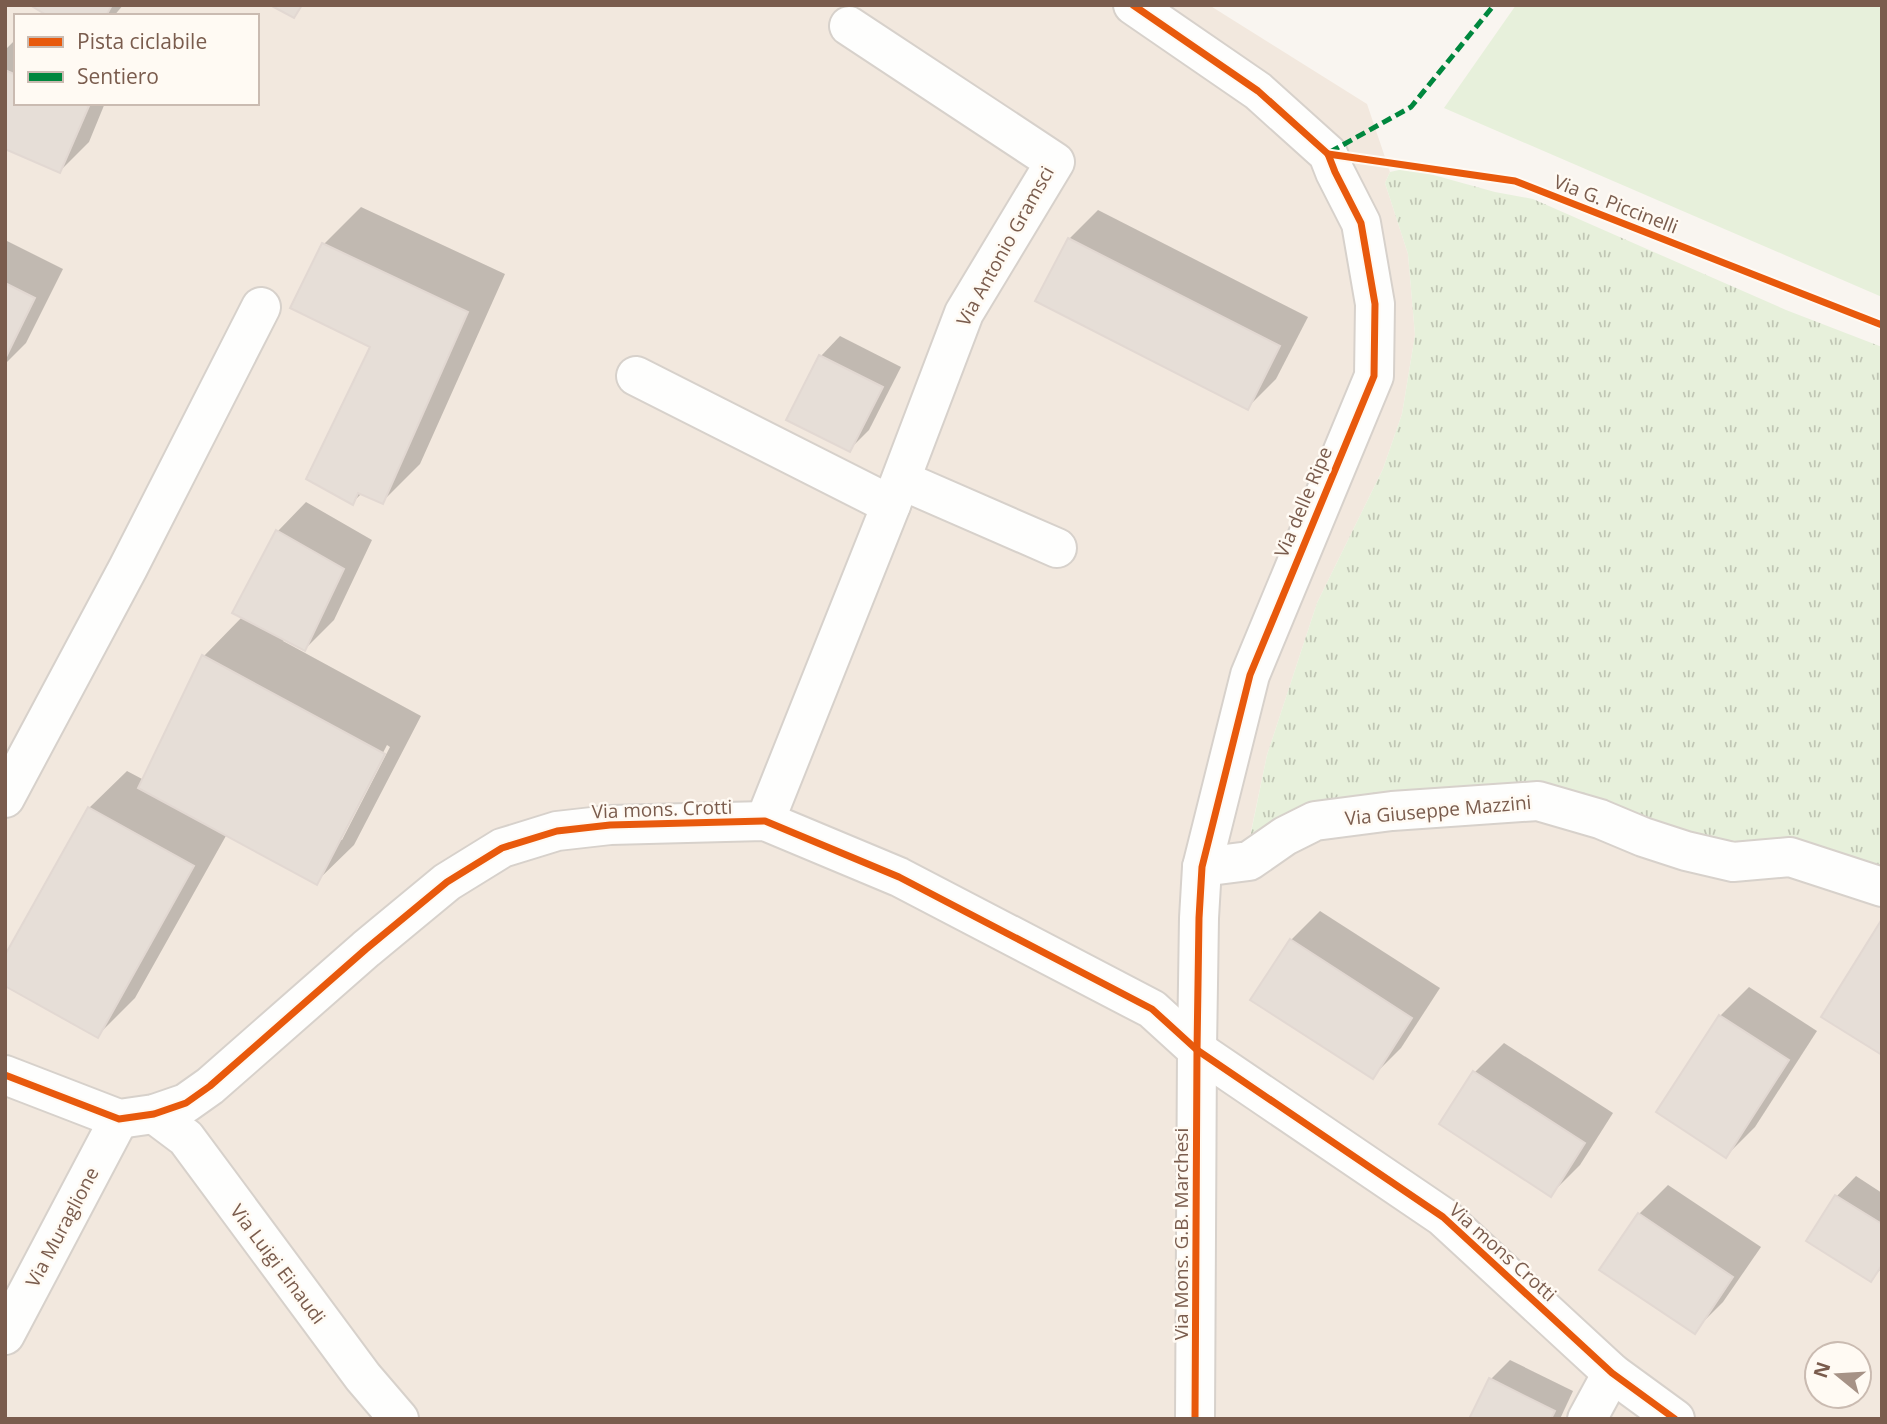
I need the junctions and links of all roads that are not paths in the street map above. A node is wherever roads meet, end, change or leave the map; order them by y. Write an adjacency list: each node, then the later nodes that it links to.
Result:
1 (1133, 5): 9 (street, Via delle Ripe)
2 (849, 26): 5 (street, Via Antonio Gramsci)
3 (261, 307): 7 (street)
4 (636, 376): 5 (street)
5 (896, 493): 6 (street); 8 (street, Via Antonio Gramsci)
6 (1057, 548)
7 (5, 798)
8 (765, 821): 11 (street, Via mons. Crotti); 13 (street, Via mons. Crotti)
9 (1202, 867): 10 (street, Via Giuseppe Mazzini); 11 (street, Via delle Ripe)
10 (1882, 887)
11 (1197, 1050): 15 (street, Via mons Crotti); 17 (street, Via Mons. G.B. Marchesi)
12 (5, 1075): 13 (street)
13 (136, 1117): 14 (street, Via Muraglione); 16 (street, Via Luigi Einaudi)
14 (5, 1335)
15 (1612, 1373): 18 (street); 19 (street, Via mons Crotti)
16 (399, 1419)
17 (1195, 1419)
18 (1587, 1419)
19 (1675, 1419)

